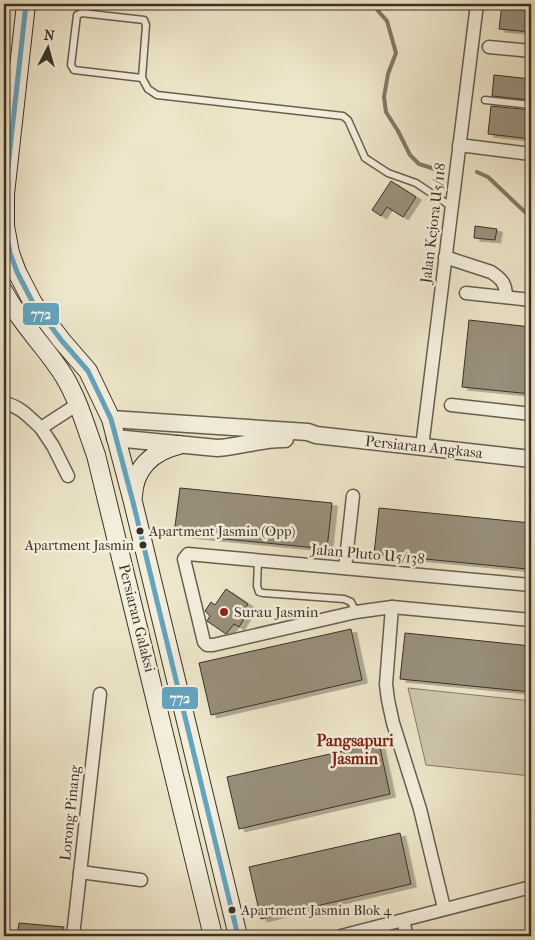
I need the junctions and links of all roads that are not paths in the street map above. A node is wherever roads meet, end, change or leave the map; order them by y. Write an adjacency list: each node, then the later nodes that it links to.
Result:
1 (26, 4): 22 (main road, Persiaran Galaksi)
2 (477, 4): 8 (street, Jalan Kejora U5/118)
3 (489, 47): 4 (street)
4 (531, 52)
5 (142, 78): 5 (lane); 10 (lane)
6 (485, 100): 7 (lane)
7 (531, 105)
8 (459, 145): 9 (street); 10 (street, Jalan Kejora U5/118)
9 (531, 154)
10 (452, 207): 11 (street, Jalan Kejora U5/118)
11 (445, 257): 14 (street); 25 (street, Jalan Kejora U5/118)
12 (4, 292): 16 (main road, Persiaran Galaksi)
13 (466, 293): 14 (street)
14 (506, 297): 15 (street)
15 (531, 300)
16 (63, 375): 18 (main road, Persiaran Galaksi); 22 (main road)
17 (4, 402): 21 (street)
18 (78, 404): 21 (street); 29 (main road, Persiaran Galaksi)
19 (451, 405): 20 (street)
20 (531, 414)
21 (41, 428): 27 (street)
22 (110, 430): 23 (street, Persiaran Angkasa); 24 (street, Persiaran Angkasa); 29 (main road); 30 (main road, Persiaran Galaksi)
23 (316, 436): 24 (street, Persiaran Angkasa); 25 (street, Persiaran Angkasa)
24 (179, 445): 30 (main road)
25 (422, 447): 26 (street, Persiaran Angkasa)
26 (531, 459)
27 (68, 476)
28 (353, 496): 32 (street)
29 (108, 502): 44 (main road, Persiaran Galaksi)
30 (133, 502): 45 (main road, Persiaran Galaksi)
31 (258, 560): 32 (street, Jalan Pluto U5/138); 35 (lane); 35 (street, Jalan Pluto U5/138)
32 (345, 568): 33 (street, Jalan Pluto U5/138)
33 (531, 585)
34 (392, 606): 35 (street, Jalan Pluto U5/138); 36 (street, Jalan Pluto U5/138); 41 (street)
35 (356, 612)
36 (531, 620)
37 (100, 694): 38 (street, Lorong Pinang)
38 (80, 872): 39 (street); 43 (street, Lorong Pinang)
39 (141, 880)
40 (531, 887): 41 (street)
41 (444, 908): 42 (street)
42 (403, 921): 46 (street); 47 (street)
43 (73, 936)
44 (214, 936)
45 (238, 936)
46 (341, 936)
47 (407, 936)

